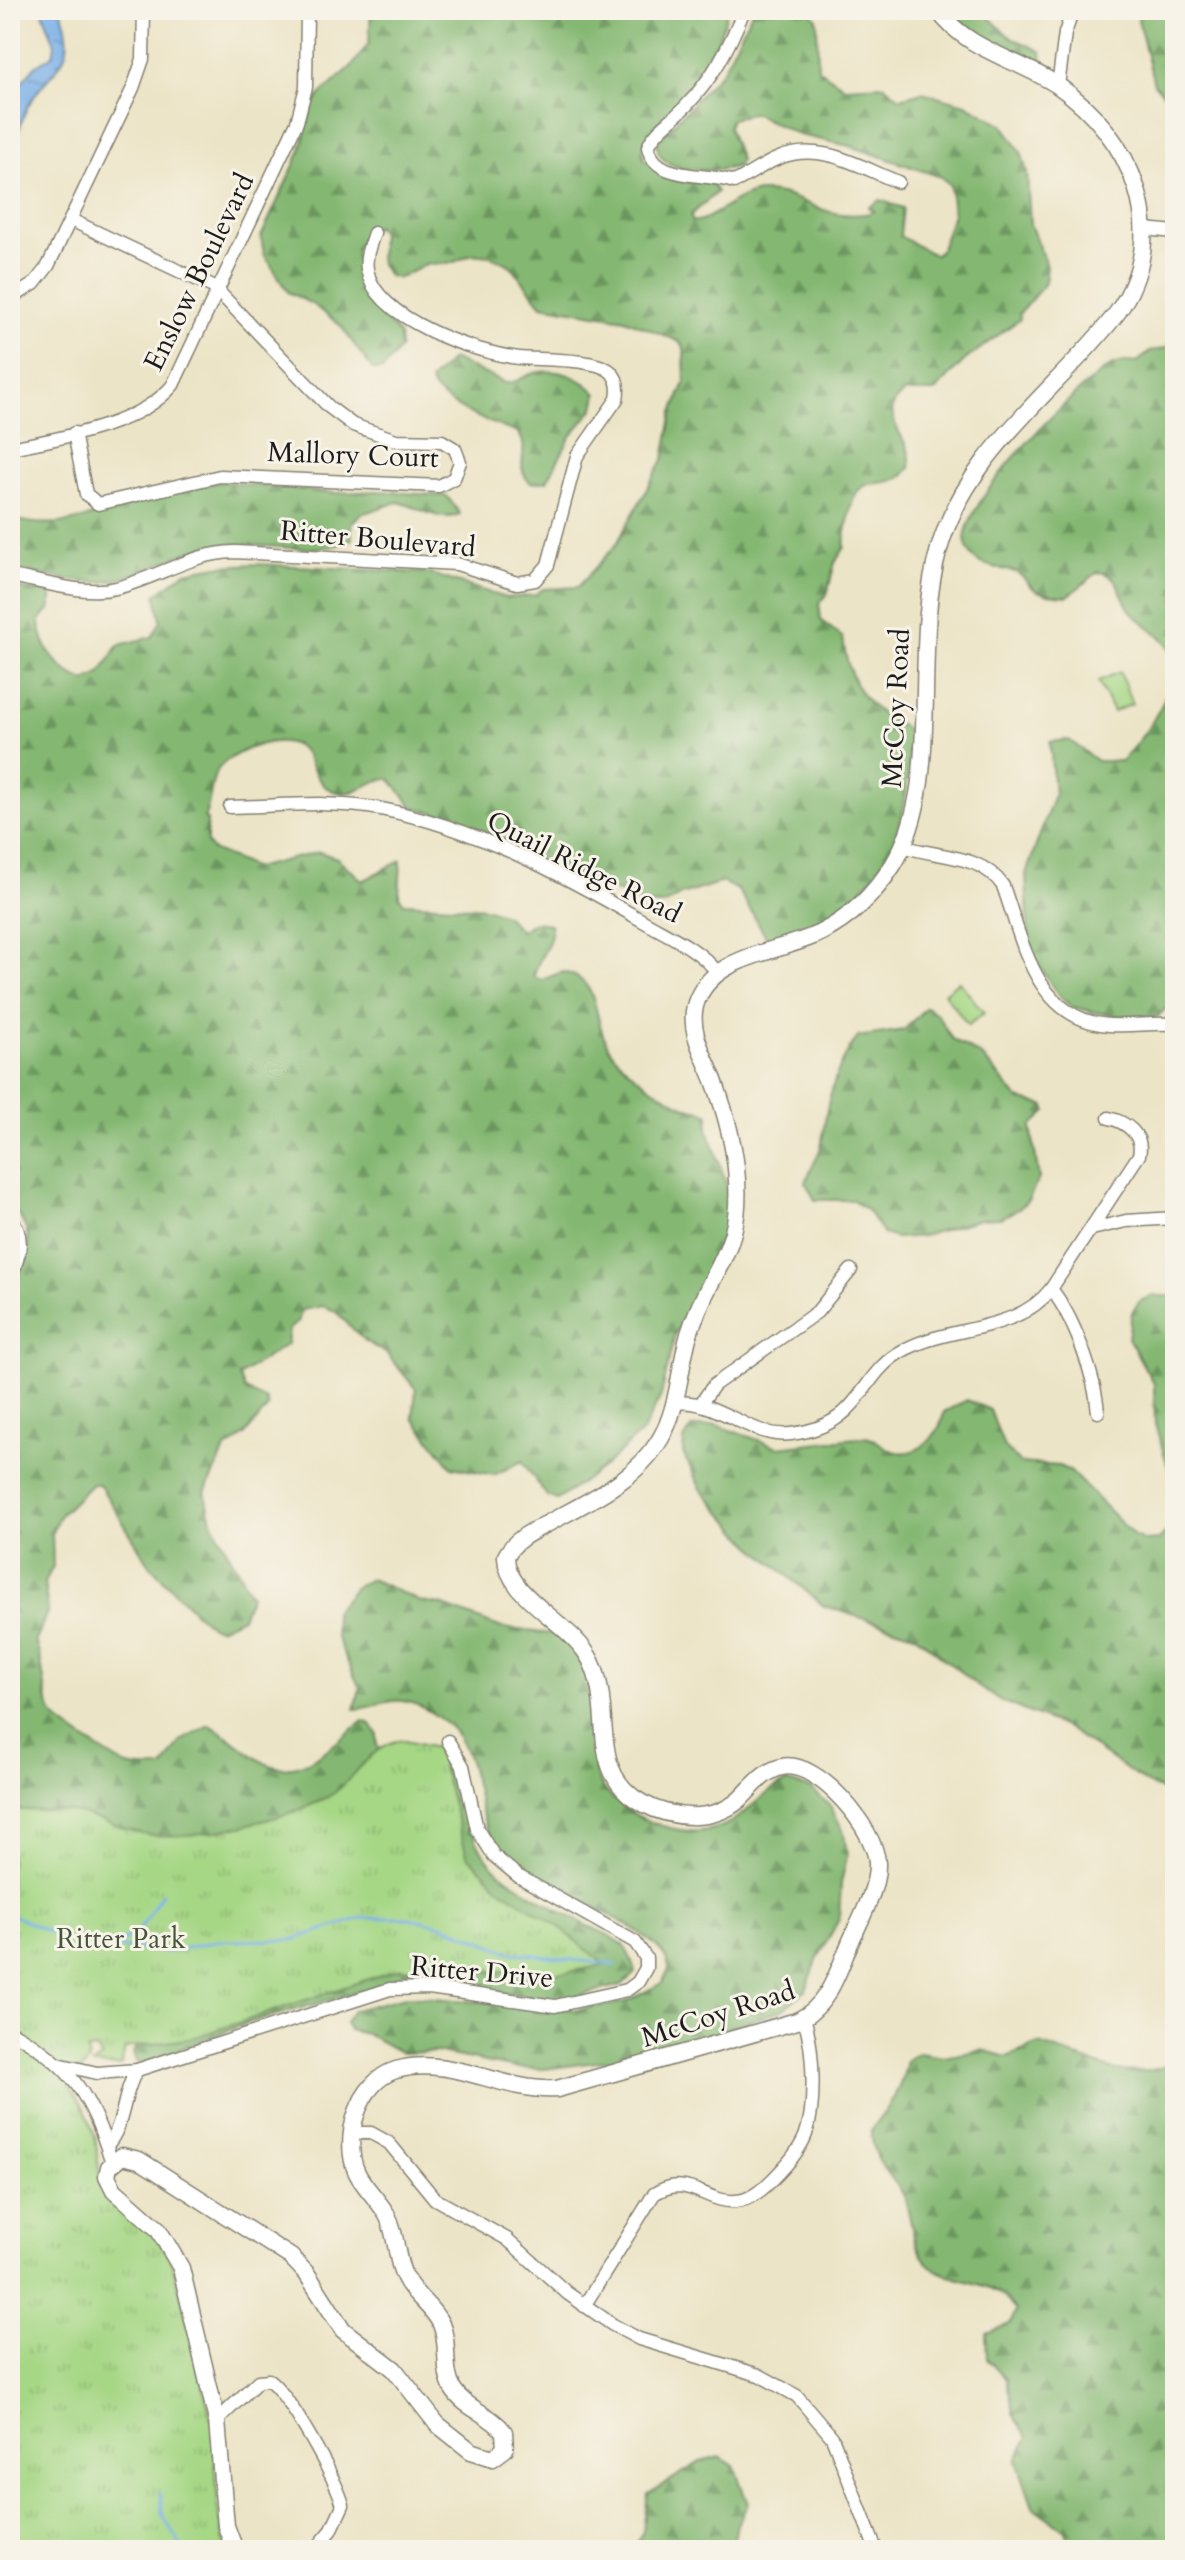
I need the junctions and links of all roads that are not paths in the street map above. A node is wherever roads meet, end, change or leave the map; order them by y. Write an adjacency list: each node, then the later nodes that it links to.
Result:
1 (144, 10): 8 (street)
2 (307, 10): 12 (street, Enslow Boulevard)
3 (744, 10): 7 (street)
4 (938, 10): 6 (street, McCoy Road)
5 (1073, 10): 6 (street)
6 (1058, 86): 9 (street, McCoy Road)
7 (898, 182)
8 (71, 220): 12 (street); 13 (street)
9 (1145, 229): 10 (street); 18 (street, McCoy Road)
10 (1175, 232)
11 (374, 233): 16 (street, Ritter Boulevard)
12 (219, 292): 14 (street, Enslow Boulevard); 14 (street, Mallory Court)
13 (10, 299)
14 (74, 433): 15 (street, Enslow Boulevard)
15 (10, 448)
16 (10, 576)
17 (230, 807): 19 (street, Quail Ridge Road)
18 (903, 846): 19 (street, McCoy Road); 20 (street)
19 (717, 972): 28 (street, McCoy Road)
20 (1175, 1024)
21 (1109, 1118): 24 (street)
22 (10, 1217): 26 (street)
23 (1175, 1218): 24 (street)
24 (1092, 1229): 27 (street)
25 (851, 1270): 29 (street)
26 (10, 1277)
27 (1051, 1289): 29 (street); 30 (street)
28 (675, 1403): 29 (street); 32 (street, McCoy Road)
29 (701, 1403)
30 (1098, 1412)
31 (448, 1741): 35 (street, Ritter Drive)
32 (804, 2018): 36 (street, McCoy Road); 39 (street)
33 (10, 2031): 34 (street)
34 (58, 2064): 35 (street, Ritter Drive); 37 (street)
35 (137, 2070): 37 (street)
36 (353, 2133): 38 (street, McCoy Road); 39 (street)
37 (107, 2145): 38 (street)
38 (112, 2163): 40 (street)
39 (584, 2306): 43 (street)
40 (217, 2421): 41 (street); 42 (street)
41 (235, 2550)
42 (315, 2550)
43 (876, 2550)

